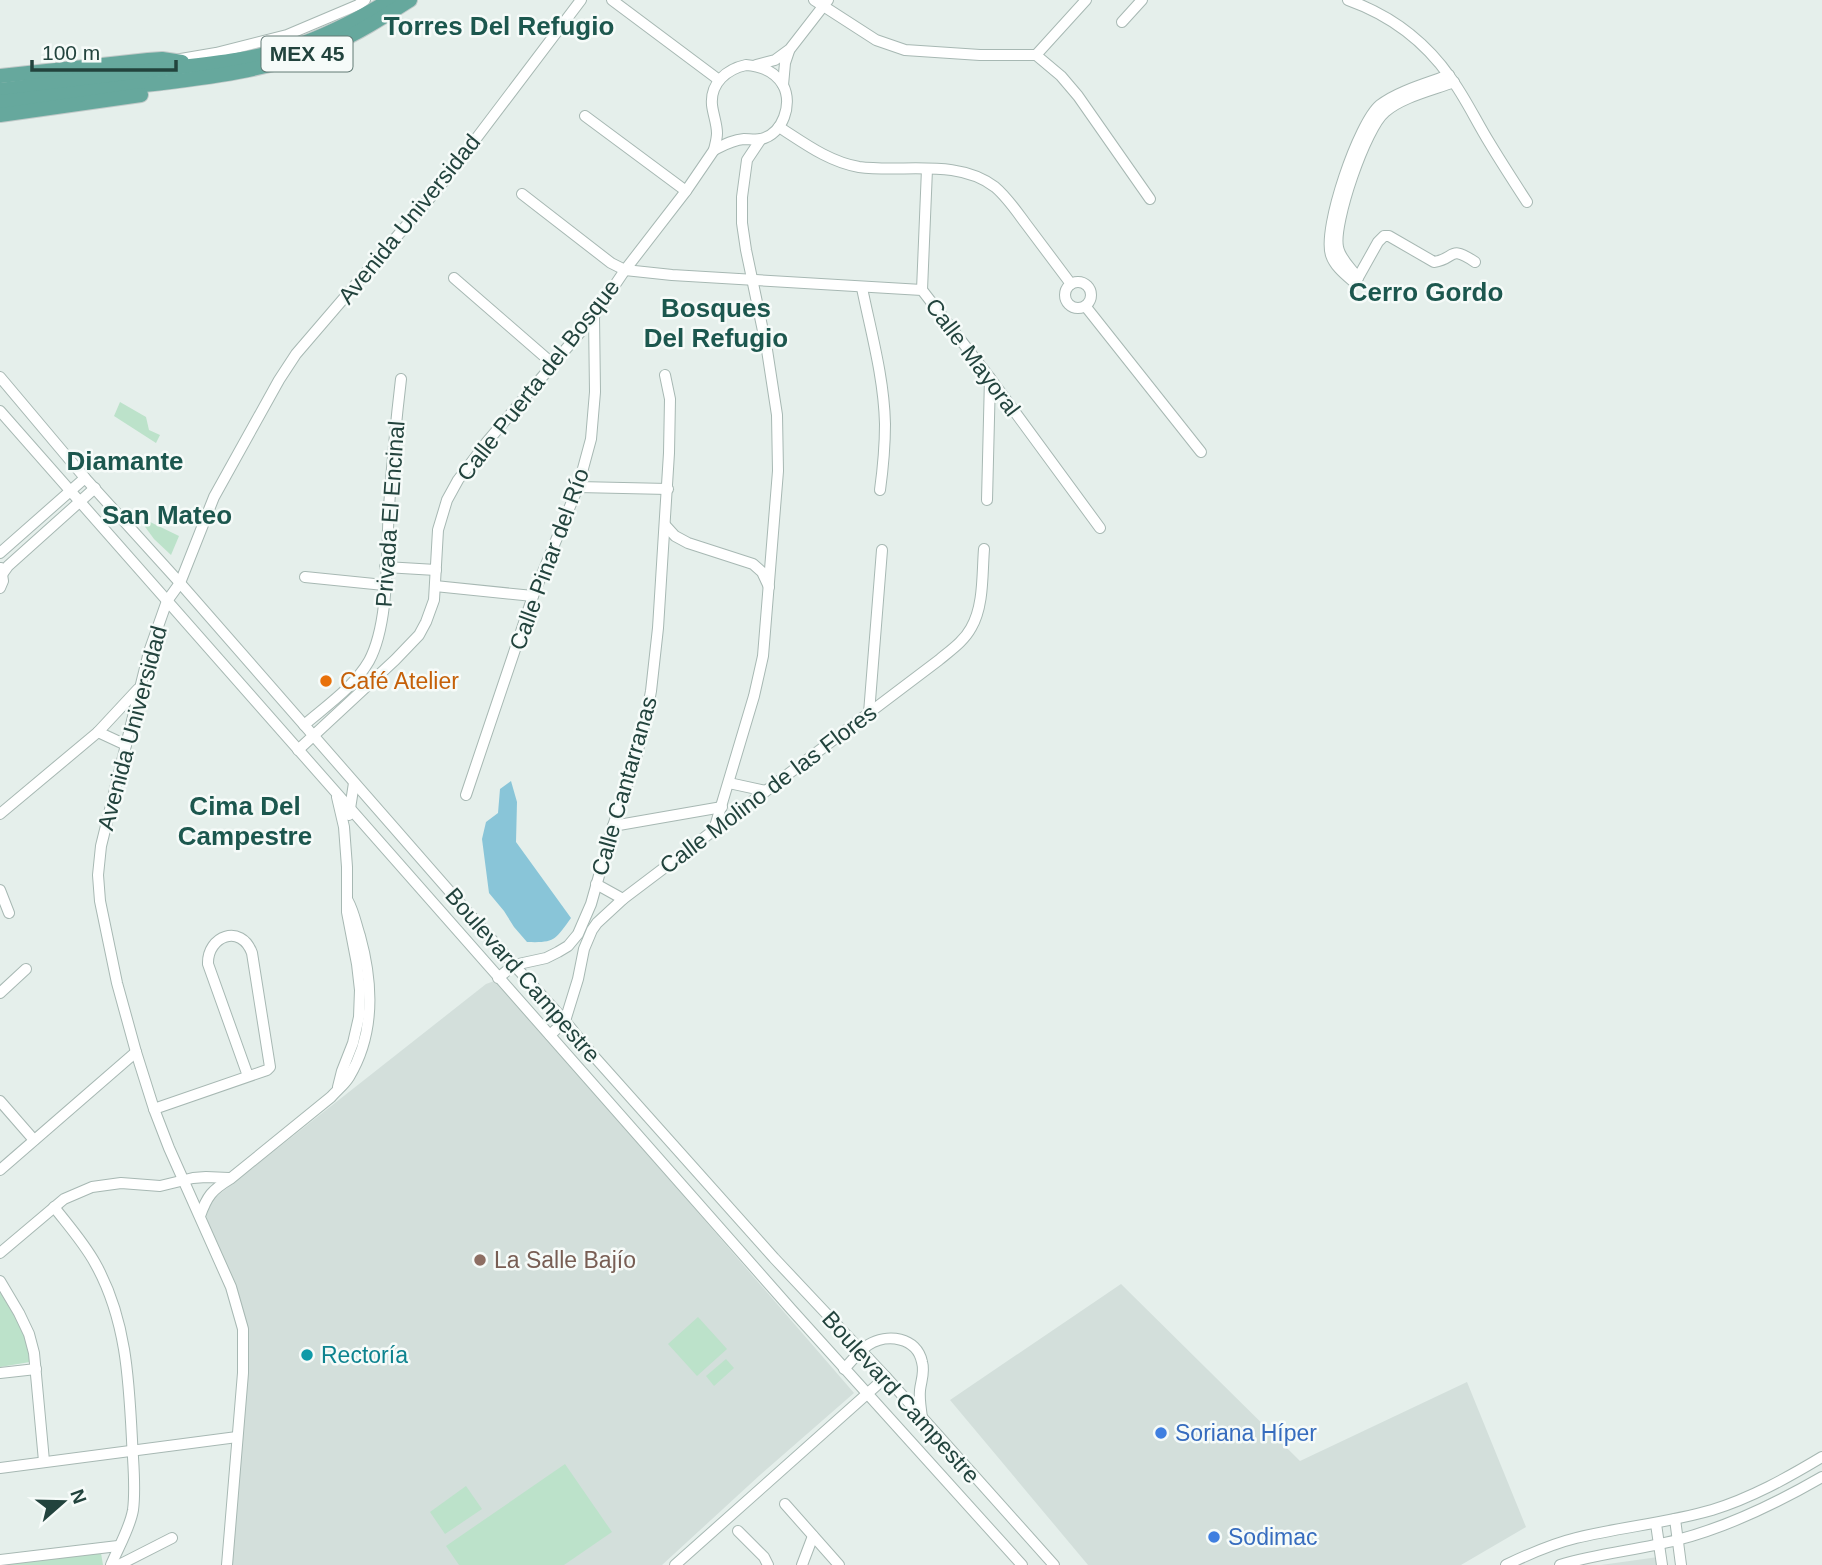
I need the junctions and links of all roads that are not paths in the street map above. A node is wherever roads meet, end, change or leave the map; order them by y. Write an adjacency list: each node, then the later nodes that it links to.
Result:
1 (365, 0): 13 (street)
2 (390, 0): 15 (main road, MEX 45)
3 (411, 0): 15 (main road, MEX 45)
4 (581, 0): 67 (street, Avenida Universidad)
5 (612, 0): 18 (street)
6 (1086, 0): 12 (street)
7 (1348, 0): 17 (street)
8 (821, 2): 11 (street); 12 (street)
9 (1137, 2): 10 (street)
10 (1122, 22)
11 (790, 49): 14 (street); 19 (street)
12 (1036, 55): 30 (street)
13 (175, 60): 15 (main road); 16 (main road)
14 (757, 65): 18 (street); 19 (street)
15 (195, 72): 20 (main road, MEX 45); 21 (main road, MEX 45); 22 (main road)
16 (0, 76)
17 (1452, 78): 31 (street); 32 (street)
18 (719, 80): 26 (street)
19 (783, 85): 24 (street)
20 (0, 90)
21 (0, 102)
22 (0, 115)
23 (585, 116): 28 (street)
24 (779, 127): 25 (street); 27 (street)
25 (761, 139): 26 (street); 35 (street)
26 (714, 150): 28 (street, Calle Puerta del Bosque)
27 (927, 169): 36 (street); 38 (street)
28 (686, 191): 33 (street, Calle Puerta del Bosque)
29 (522, 194): 33 (street)
30 (1150, 199)
31 (1527, 202)
32 (1475, 262)
33 (625, 270): 35 (street, Calle Mayoral); 40 (street, Calle Puerta del Bosque)
34 (454, 278): 41 (street)
35 (752, 280): 37 (street, Calle Mayoral); 71 (street)
36 (1071, 284): 39 (street); 39 (street)
37 (862, 288): 38 (street, Calle Mayoral); 52 (street)
38 (922, 290): 44 (street, Calle Mayoral)
39 (1086, 307): 47 (street)
40 (594, 316): 41 (street, Calle Puerta del Bosque); 49 (street, Calle Pinar del Río)
41 (553, 364): 65 (street, Calle Puerta del Bosque)
42 (665, 375): 51 (street, Calle Cantarranas)
43 (0, 377): 48 (street, Boulevard Campestre)
44 (990, 378): 54 (street); 57 (street, Calle Mayoral)
45 (401, 379): 63 (street, Privada El Encinal)
46 (0, 411): 53 (street, Boulevard Campestre)
47 (1201, 452)
48 (85, 478): 50 (street, Boulevard Campestre); 53 (street)
49 (578, 487): 51 (street); 72 (street, Calle Pinar del Río)
50 (95, 488): 55 (street); 67 (street, Boulevard Campestre)
51 (668, 489): 56 (street, Calle Cantarranas)
52 (880, 490)
53 (70, 491): 55 (street, Boulevard Campestre); 61 (street)
54 (986, 500)
55 (80, 502): 64 (street); 73 (street, Boulevard Campestre)
56 (665, 525): 58 (street); 62 (street, Calle Cantarranas)
57 (1100, 527)
58 (688, 543): 62 (street); 71 (street)
59 (984, 549): 77 (street, Calle Molino de las Flores)
60 (881, 551): 77 (street)
61 (0, 553)
62 (663, 558): 91 (street, Calle Cantarranas)
63 (385, 567): 65 (street); 68 (street, Privada El Encinal)
64 (1, 570): 70 (street)
65 (436, 570): 69 (street, Calle Puerta del Bosque)
66 (304, 577): 68 (street)
67 (180, 583): 73 (street, Avenida Universidad); 78 (street, Boulevard Campestre)
68 (384, 585): 74 (street, Privada El Encinal)
69 (435, 586): 72 (street); 75 (street, Calle Puerta del Bosque)
70 (0, 588)
71 (769, 588): 84 (street)
72 (533, 596): 87 (street, Calle Pinar del Río)
73 (167, 601): 76 (street, Avenida Universidad); 82 (street, Boulevard Campestre)
74 (375, 648): 75 (street); 78 (street)
75 (395, 660): 80 (street, Calle Puerta del Bosque)
76 (140, 687): 79 (street); 81 (street, Avenida Universidad)
77 (869, 713): 85 (street, Calle Molino de las Flores)
78 (304, 725): 80 (street, Boulevard Campestre)
79 (98, 732): 81 (street); 90 (street)
80 (313, 736): 82 (street, Calle Puerta del Bosque); 83 (street, Boulevard Campestre)
81 (127, 745): 104 (street, Avenida Universidad)
82 (298, 750): 86 (street, Boulevard Campestre)
83 (354, 783): 89 (street); 98 (street, Boulevard Campestre)
84 (729, 783): 85 (street); 88 (street)
85 (766, 791): 93 (street, Calle Molino de las Flores)
86 (336, 795): 89 (street, Boulevard Campestre); 92 (street)
87 (466, 795)
88 (722, 807): 91 (street); 93 (street)
89 (350, 811): 92 (street); 100 (street, Boulevard Campestre)
90 (0, 814)
91 (613, 826): 94 (street, Calle Cantarranas)
92 (344, 827): 110 (street)
93 (714, 830): 96 (street, Calle Molino de las Flores)
94 (596, 884): 96 (street); 98 (street, Calle Cantarranas)
95 (0, 890): 97 (street)
96 (623, 899): 102 (street, Calle Molino de las Flores)
97 (9, 913)
98 (514, 965): 100 (street, Calle Cantarranas); 102 (street, Boulevard Campestre)
99 (26, 969): 101 (street)
100 (498, 978): 103 (street, Boulevard Campestre)
101 (0, 993)
102 (565, 1021): 103 (street); 116 (street, Boulevard Campestre)
103 (550, 1035): 117 (street, Boulevard Campestre)
104 (136, 1052): 107 (street, Avenida Universidad); 108 (street)
105 (248, 1076): 105 (street); 107 (street)
106 (0, 1101): 108 (street)
107 (154, 1109): 111 (street, Avenida Universidad)
108 (34, 1140): 109 (street)
109 (0, 1170)
110 (230, 1179): 111 (street); 113 (street)
111 (183, 1180): 112 (street); 113 (street, Avenida Universidad)
112 (54, 1207): 114 (street); 124 (street)
113 (200, 1216): 123 (street, Avenida Universidad)
114 (0, 1252)
115 (0, 1281): 118 (street)
116 (860, 1351): 117 (street); 120 (street, Boulevard Campestre); 122 (street)
117 (844, 1369): 121 (street, Boulevard Campestre)
118 (36, 1370): 119 (street); 126 (street)
119 (0, 1374)
120 (886, 1377): 121 (street); 122 (street, Boulevard Campestre)
121 (868, 1393): 142 (street); 146 (street, Boulevard Campestre)
122 (922, 1418): 147 (street, Boulevard Campestre)
123 (237, 1437): 124 (street); 141 (street, Avenida Universidad)
124 (132, 1450): 126 (street); 137 (street)
125 (1822, 1457): 130 (street)
126 (44, 1461): 127 (street)
127 (0, 1468)
128 (1822, 1477): 135 (street)
129 (785, 1504): 133 (street)
130 (1675, 1519): 131 (street); 135 (street)
131 (1656, 1524): 136 (street); 148 (street)
132 (738, 1531): 143 (street)
133 (813, 1536): 144 (street); 145 (street)
134 (172, 1538): 140 (street)
135 (1678, 1540): 136 (street); 151 (street)
136 (1659, 1544): 149 (street); 150 (street)
137 (118, 1546): 138 (street); 139 (street)
138 (0, 1560)
139 (111, 1565)
140 (118, 1565)
141 (227, 1565)
142 (675, 1565)
143 (768, 1565)
144 (802, 1565)
145 (839, 1565)
146 (1022, 1565)
147 (1054, 1565)
148 (1506, 1565)
149 (1560, 1565)
150 (1662, 1565)
151 (1681, 1565)

